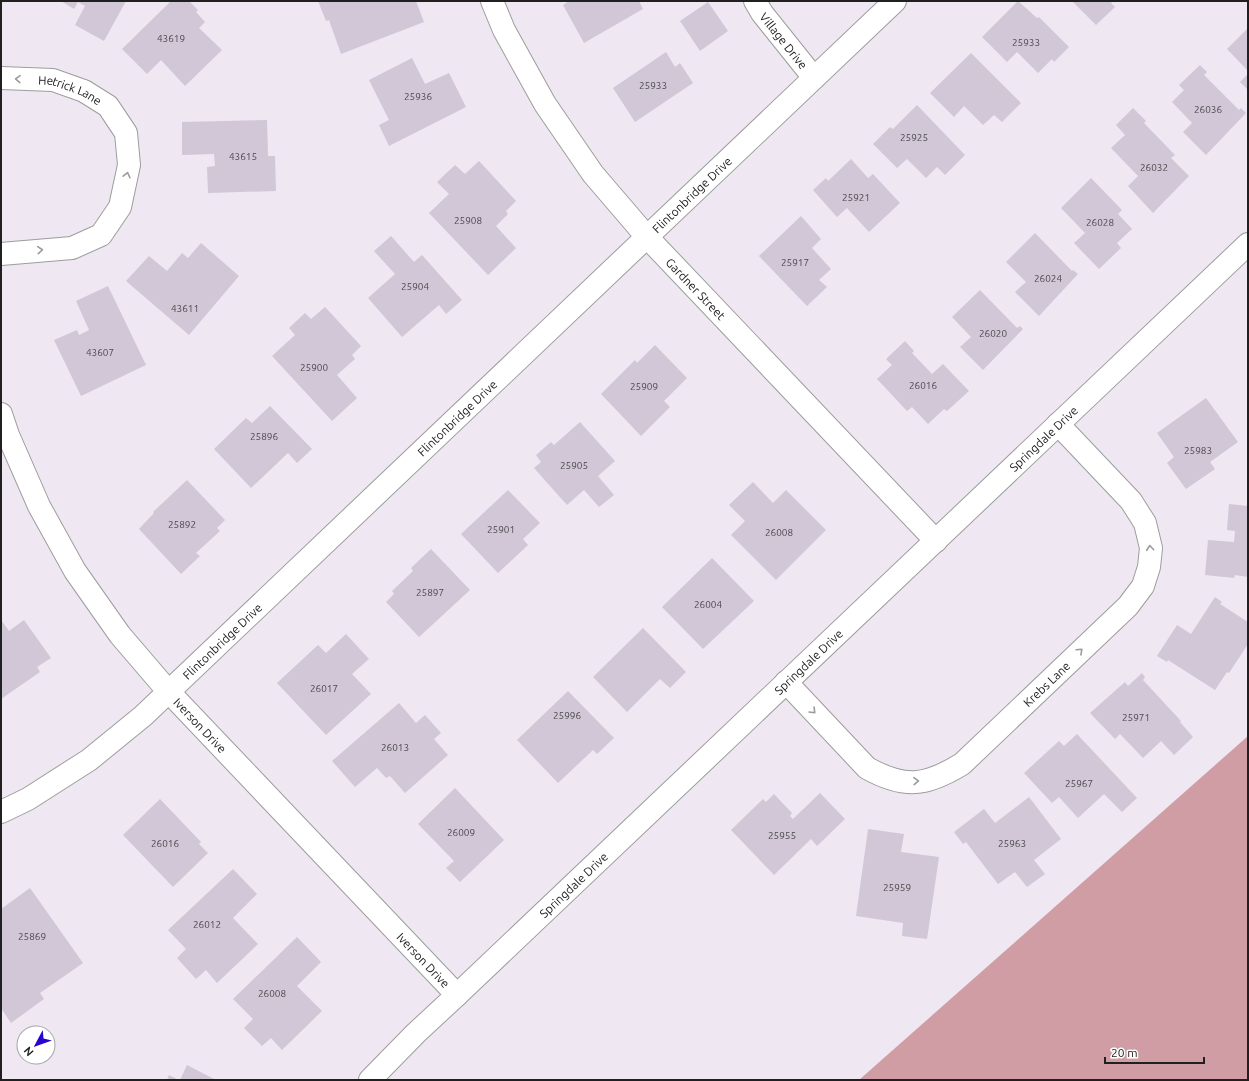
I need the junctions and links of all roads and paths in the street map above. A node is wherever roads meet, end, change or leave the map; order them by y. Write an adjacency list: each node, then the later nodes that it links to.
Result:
1 (755, 1): 5 (street, Village Drive)
2 (896, 1): 5 (street, Flintonbridge Drive)
3 (493, 5): 6 (street, Gardner Street)
4 (1, 78): 8 (street, Hetrick Lane, one-way to 4)
5 (814, 78): 6 (street, Flintonbridge Drive)
6 (647, 237): 11 (street, Gardner Street); 13 (street, Flintonbridge Drive)
7 (1248, 244): 10 (street, Springdale Drive)
8 (1, 254)
9 (1, 414): 13 (street, Iverson Drive)
10 (1058, 424): 11 (street, Springdale Drive); 12 (street, Krebs Lane, one-way to 10)
11 (936, 540): 12 (street, Springdale Drive)
12 (786, 682): 15 (street, Springdale Drive)
13 (168, 691): 14 (street, Flintonbridge Drive); 15 (street, Iverson Drive)
14 (1, 812)
15 (457, 995): 16 (street, Springdale Drive)
16 (370, 1080)

